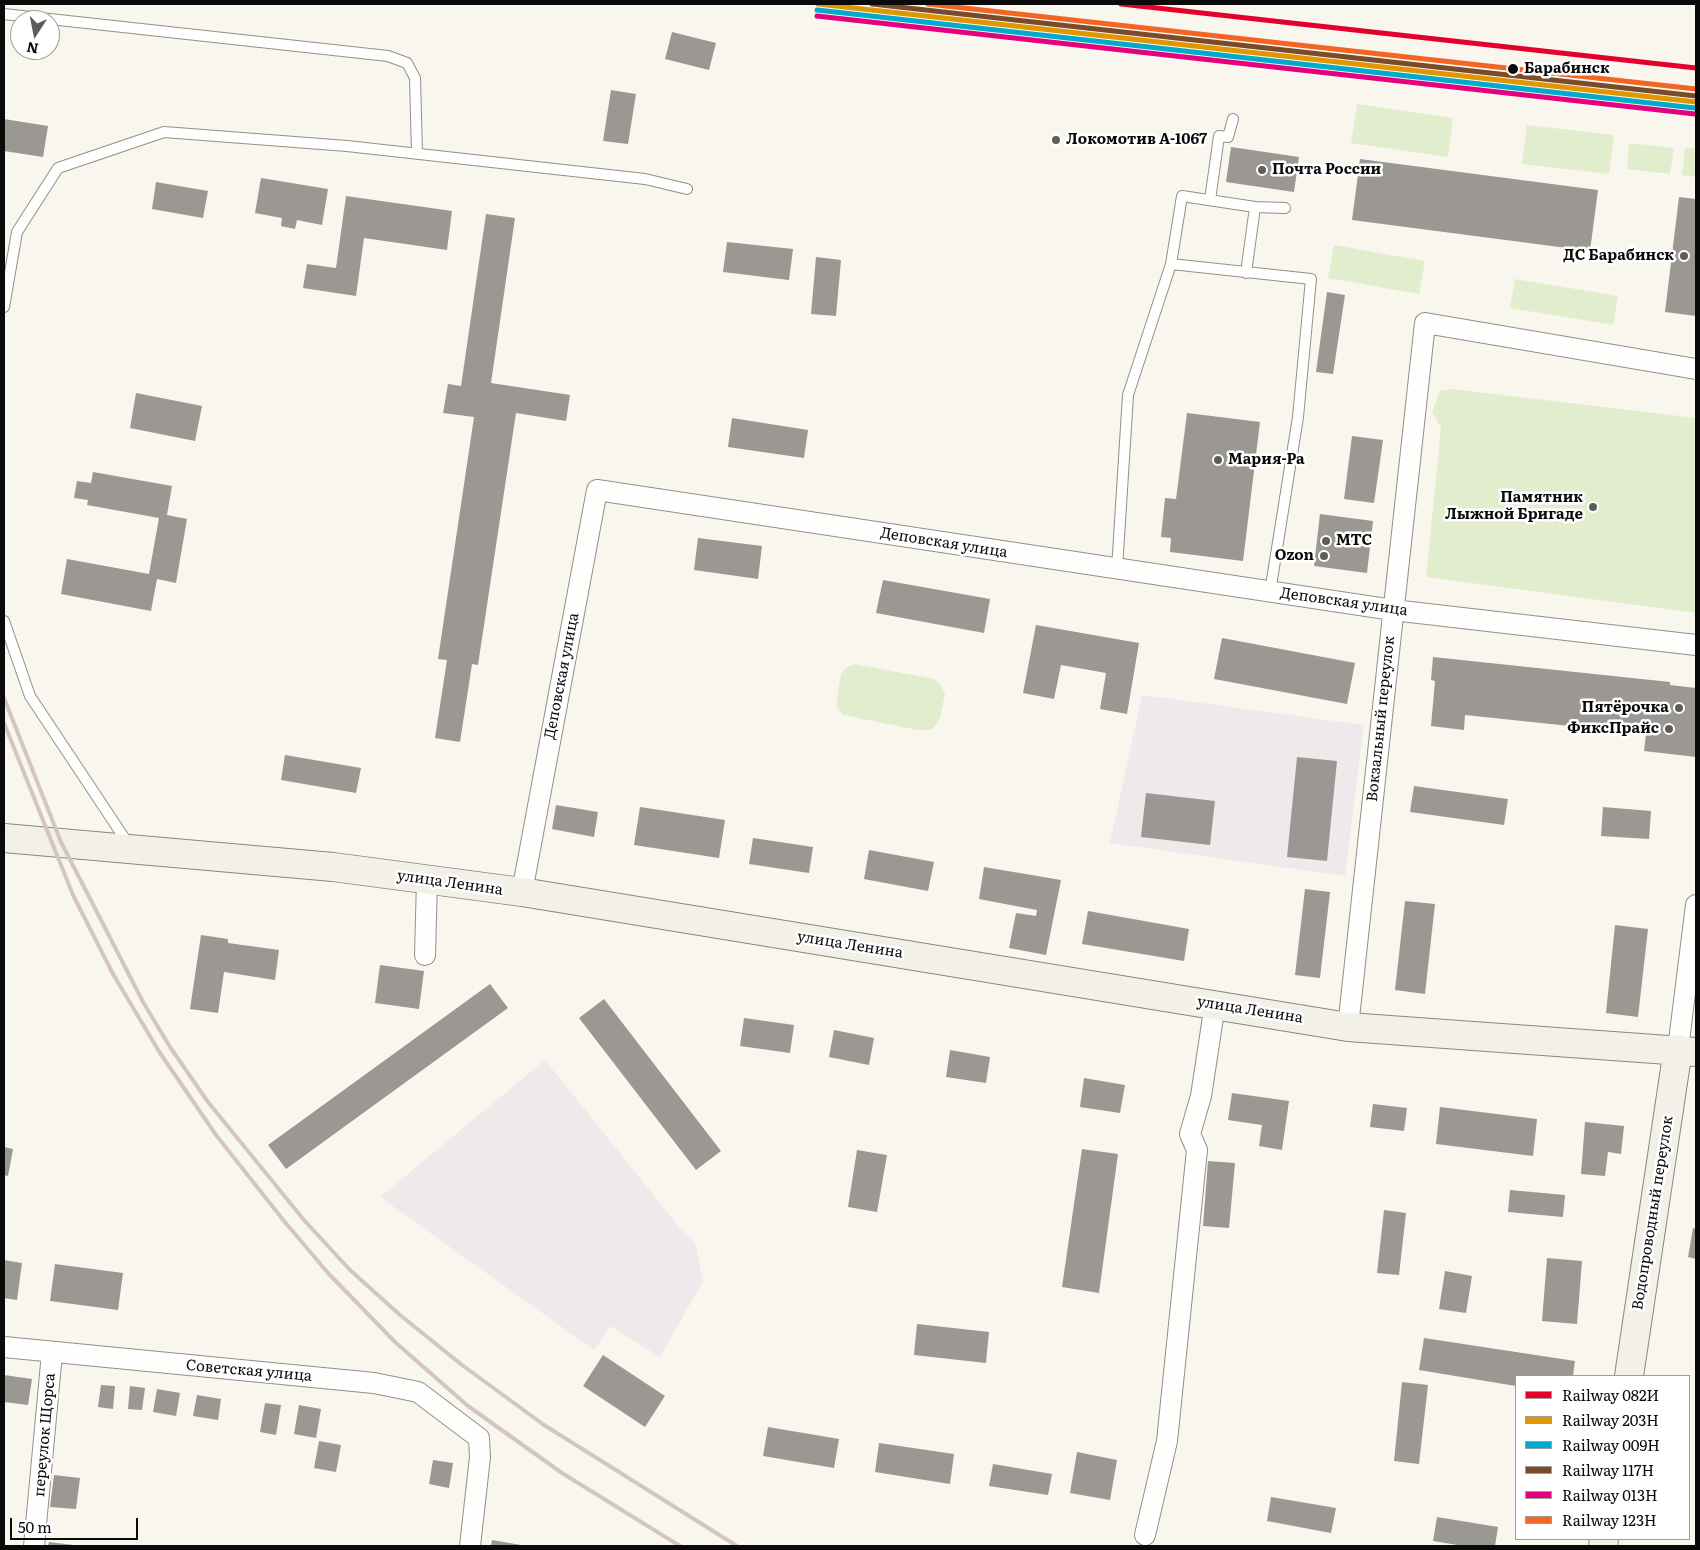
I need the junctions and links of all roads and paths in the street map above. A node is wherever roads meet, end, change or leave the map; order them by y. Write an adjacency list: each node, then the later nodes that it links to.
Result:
1 (4, 14): 3 (lane)
2 (1233, 119): 5 (lane)
3 (417, 153): 4 (lane); 10 (lane)
4 (687, 189)
5 (1210, 200): 6 (lane); 8 (lane)
6 (1255, 207): 7 (lane); 9 (lane)
7 (1285, 208)
8 (1171, 264): 9 (lane); 12 (lane)
9 (1246, 273): 13 (lane)
10 (4, 307)
11 (1696, 369): 14 (street, Вокзальный переулок)
12 (1117, 569): 13 (street, Деповская улица); 20 (street, Деповская улица)
13 (1270, 592): 14 (street, Деповская улица)
14 (1393, 610): 16 (street, Деповская улица); 24 (street, Вокзальный переулок)
15 (4, 621): 18 (lane)
16 (1696, 645)
17 (4, 838): 18 (main road, улица Ленина)
18 (131, 848): 19 (main road, улица Ленина)
19 (427, 880): 20 (main road, улица Ленина); 22 (street)
20 (522, 892): 23 (main road, улица Ленина)
21 (1696, 905): 25 (street)
22 (425, 955)
23 (1214, 1004): 24 (main road, улица Ленина); 29 (street)
24 (1348, 1027): 25 (main road, улица Ленина)
25 (1687, 1050): 28 (main road, Водопроводный переулок)
26 (4, 1347): 27 (street, Советская улица)
27 (52, 1353): 30 (street, переулок Щорса); 31 (street, Советская улица)
28 (1628, 1375)
29 (1144, 1535)
30 (34, 1546)
31 (470, 1546)

